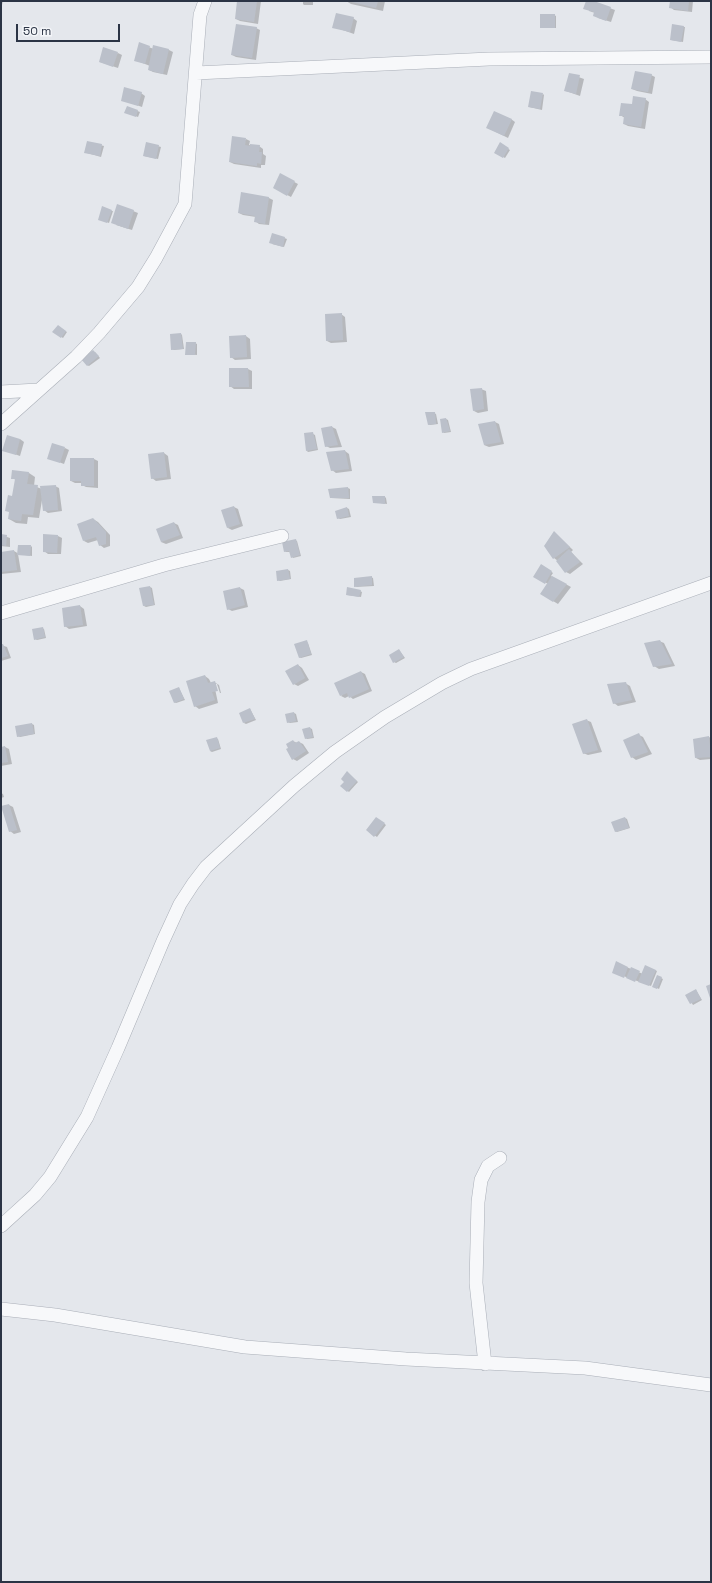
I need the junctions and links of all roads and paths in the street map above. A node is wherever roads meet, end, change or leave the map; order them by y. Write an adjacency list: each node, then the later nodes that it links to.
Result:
1 (205, 1): 3 (street)
2 (711, 57): 3 (street)
3 (196, 73): 4 (street)
4 (38, 390): 5 (street); 6 (street)
5 (1, 392)
6 (1, 424)
7 (282, 536): 9 (street)
8 (711, 583): 11 (street)
9 (1, 612)
10 (500, 1158): 13 (street)
11 (1, 1226)
12 (1, 1308): 13 (street)
13 (485, 1364): 14 (street)
14 (711, 1385)

